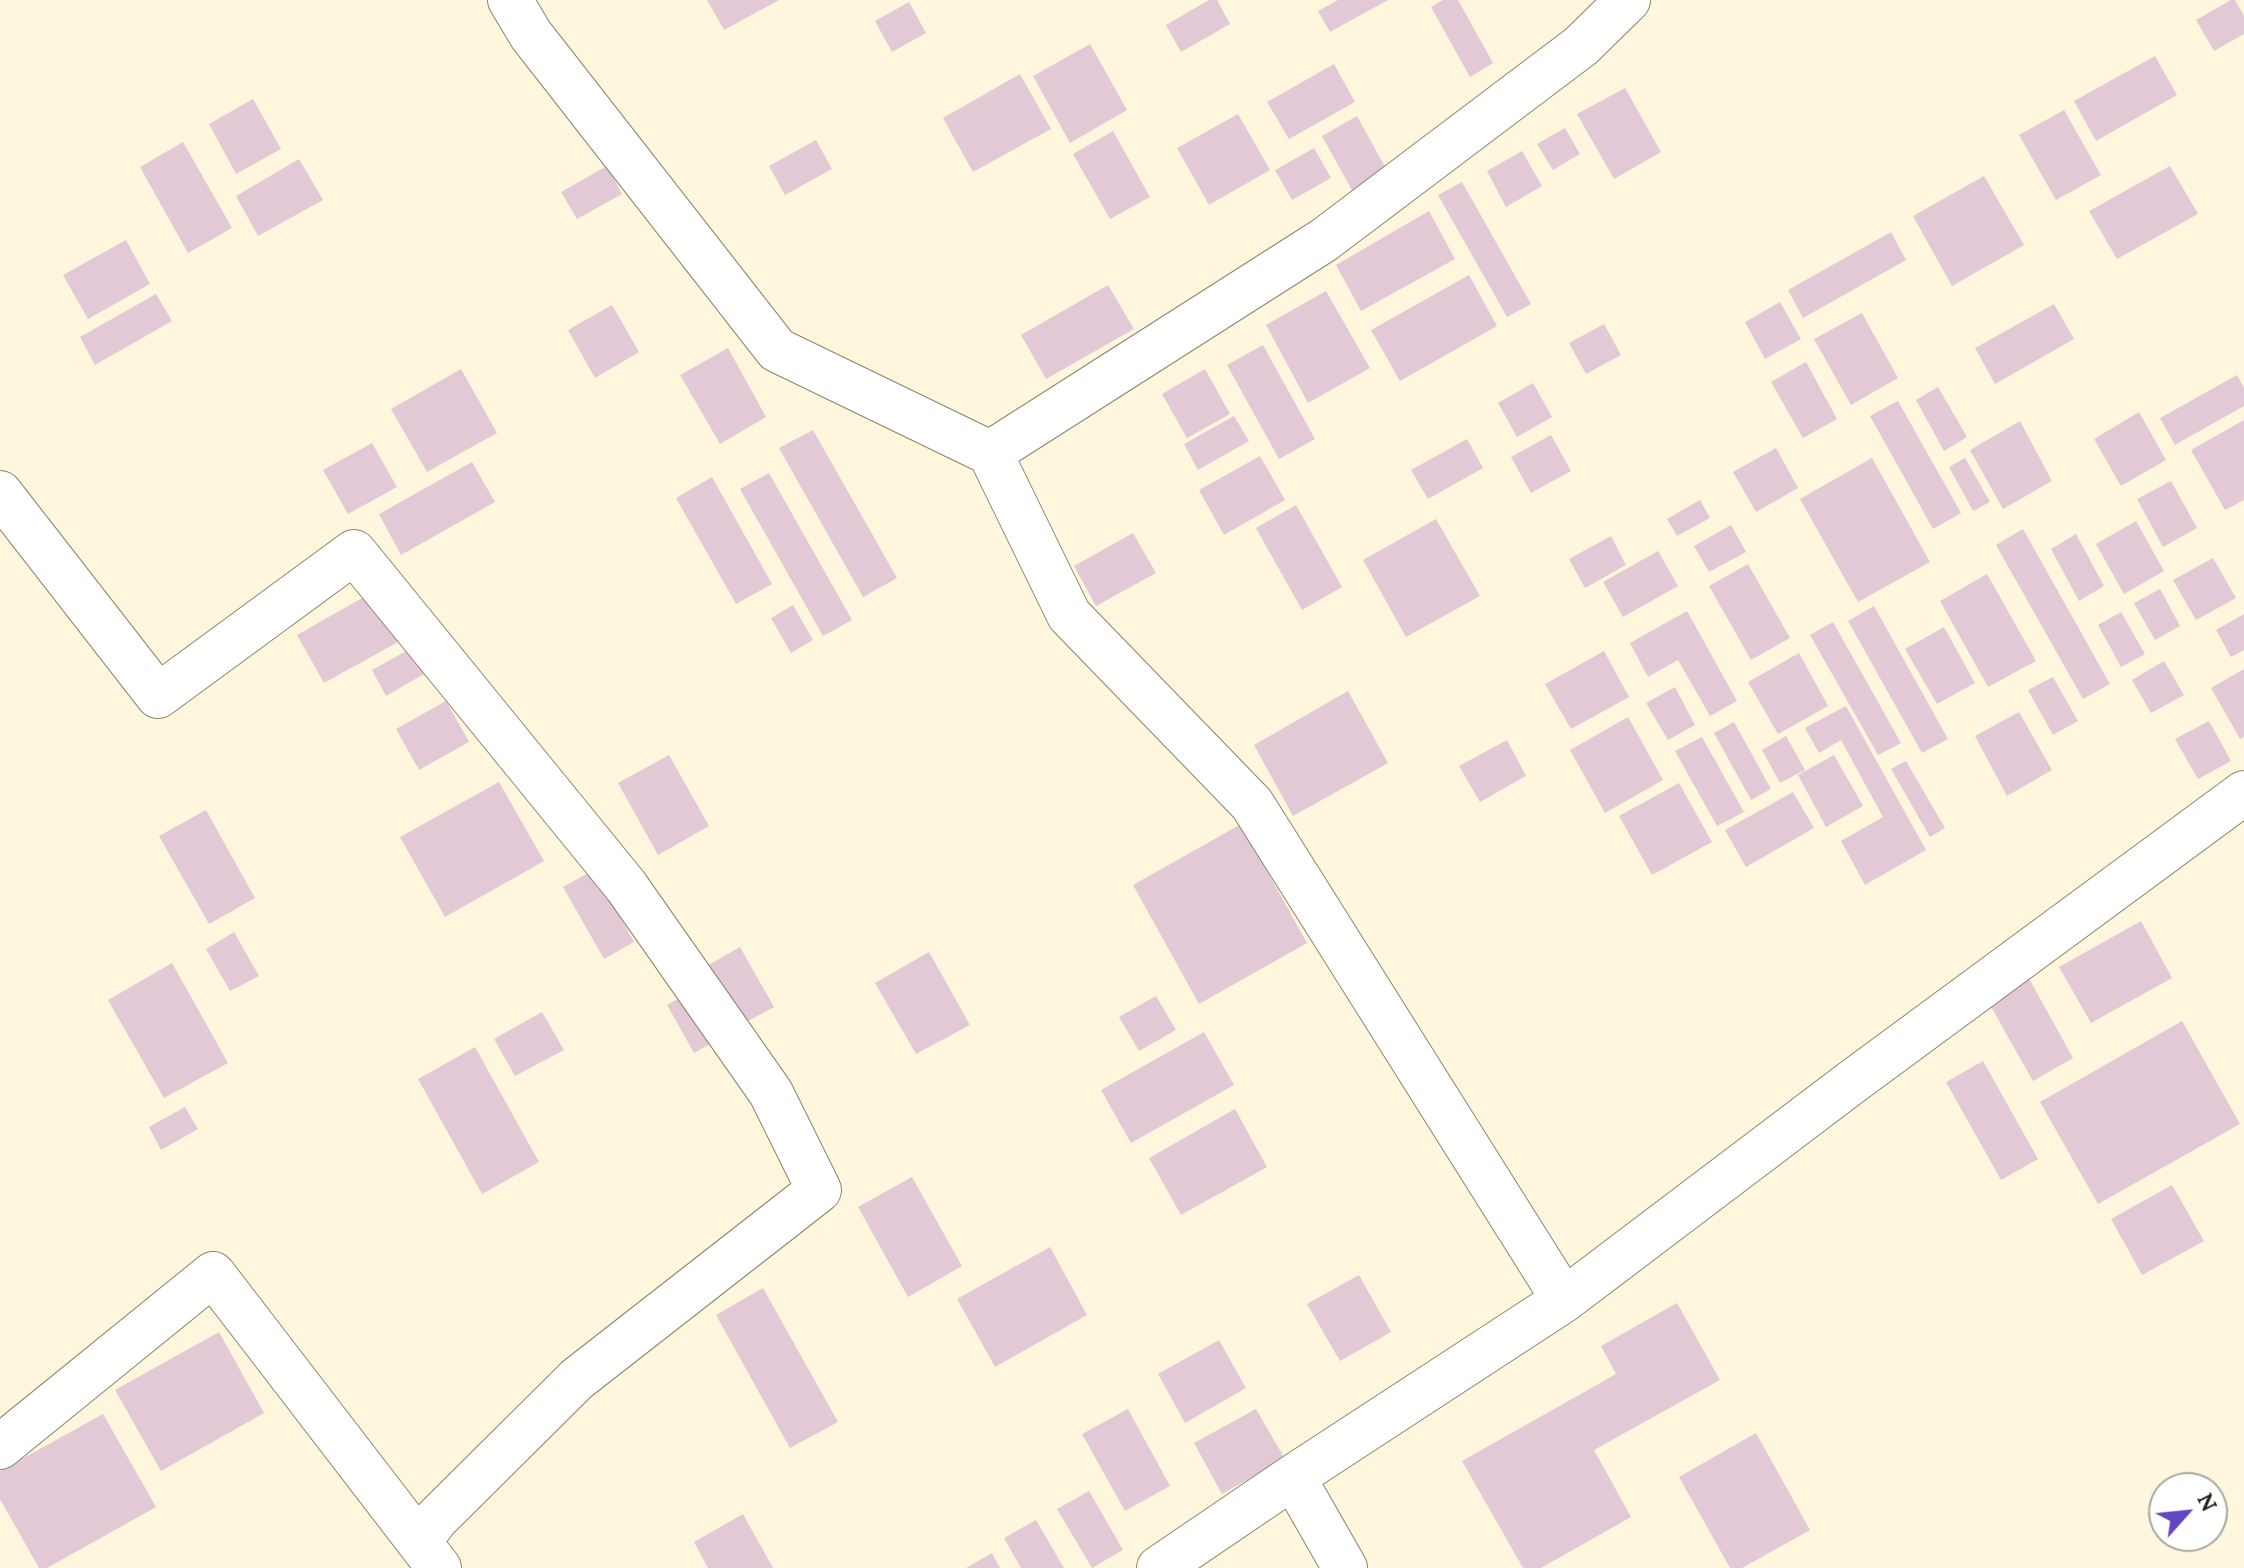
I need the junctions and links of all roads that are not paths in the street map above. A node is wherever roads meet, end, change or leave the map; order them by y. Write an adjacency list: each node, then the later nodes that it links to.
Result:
1 (510, 0): 3 (street)
2 (1628, 0): 3 (street)
3 (990, 453): 6 (street)
4 (0, 493): 9 (street)
5 (2244, 793): 6 (street)
6 (1564, 1300): 8 (street)
7 (0, 1447): 9 (street)
8 (1293, 1477): 10 (street); 11 (street)
9 (429, 1555)
10 (1159, 1568)
11 (1345, 1568)

